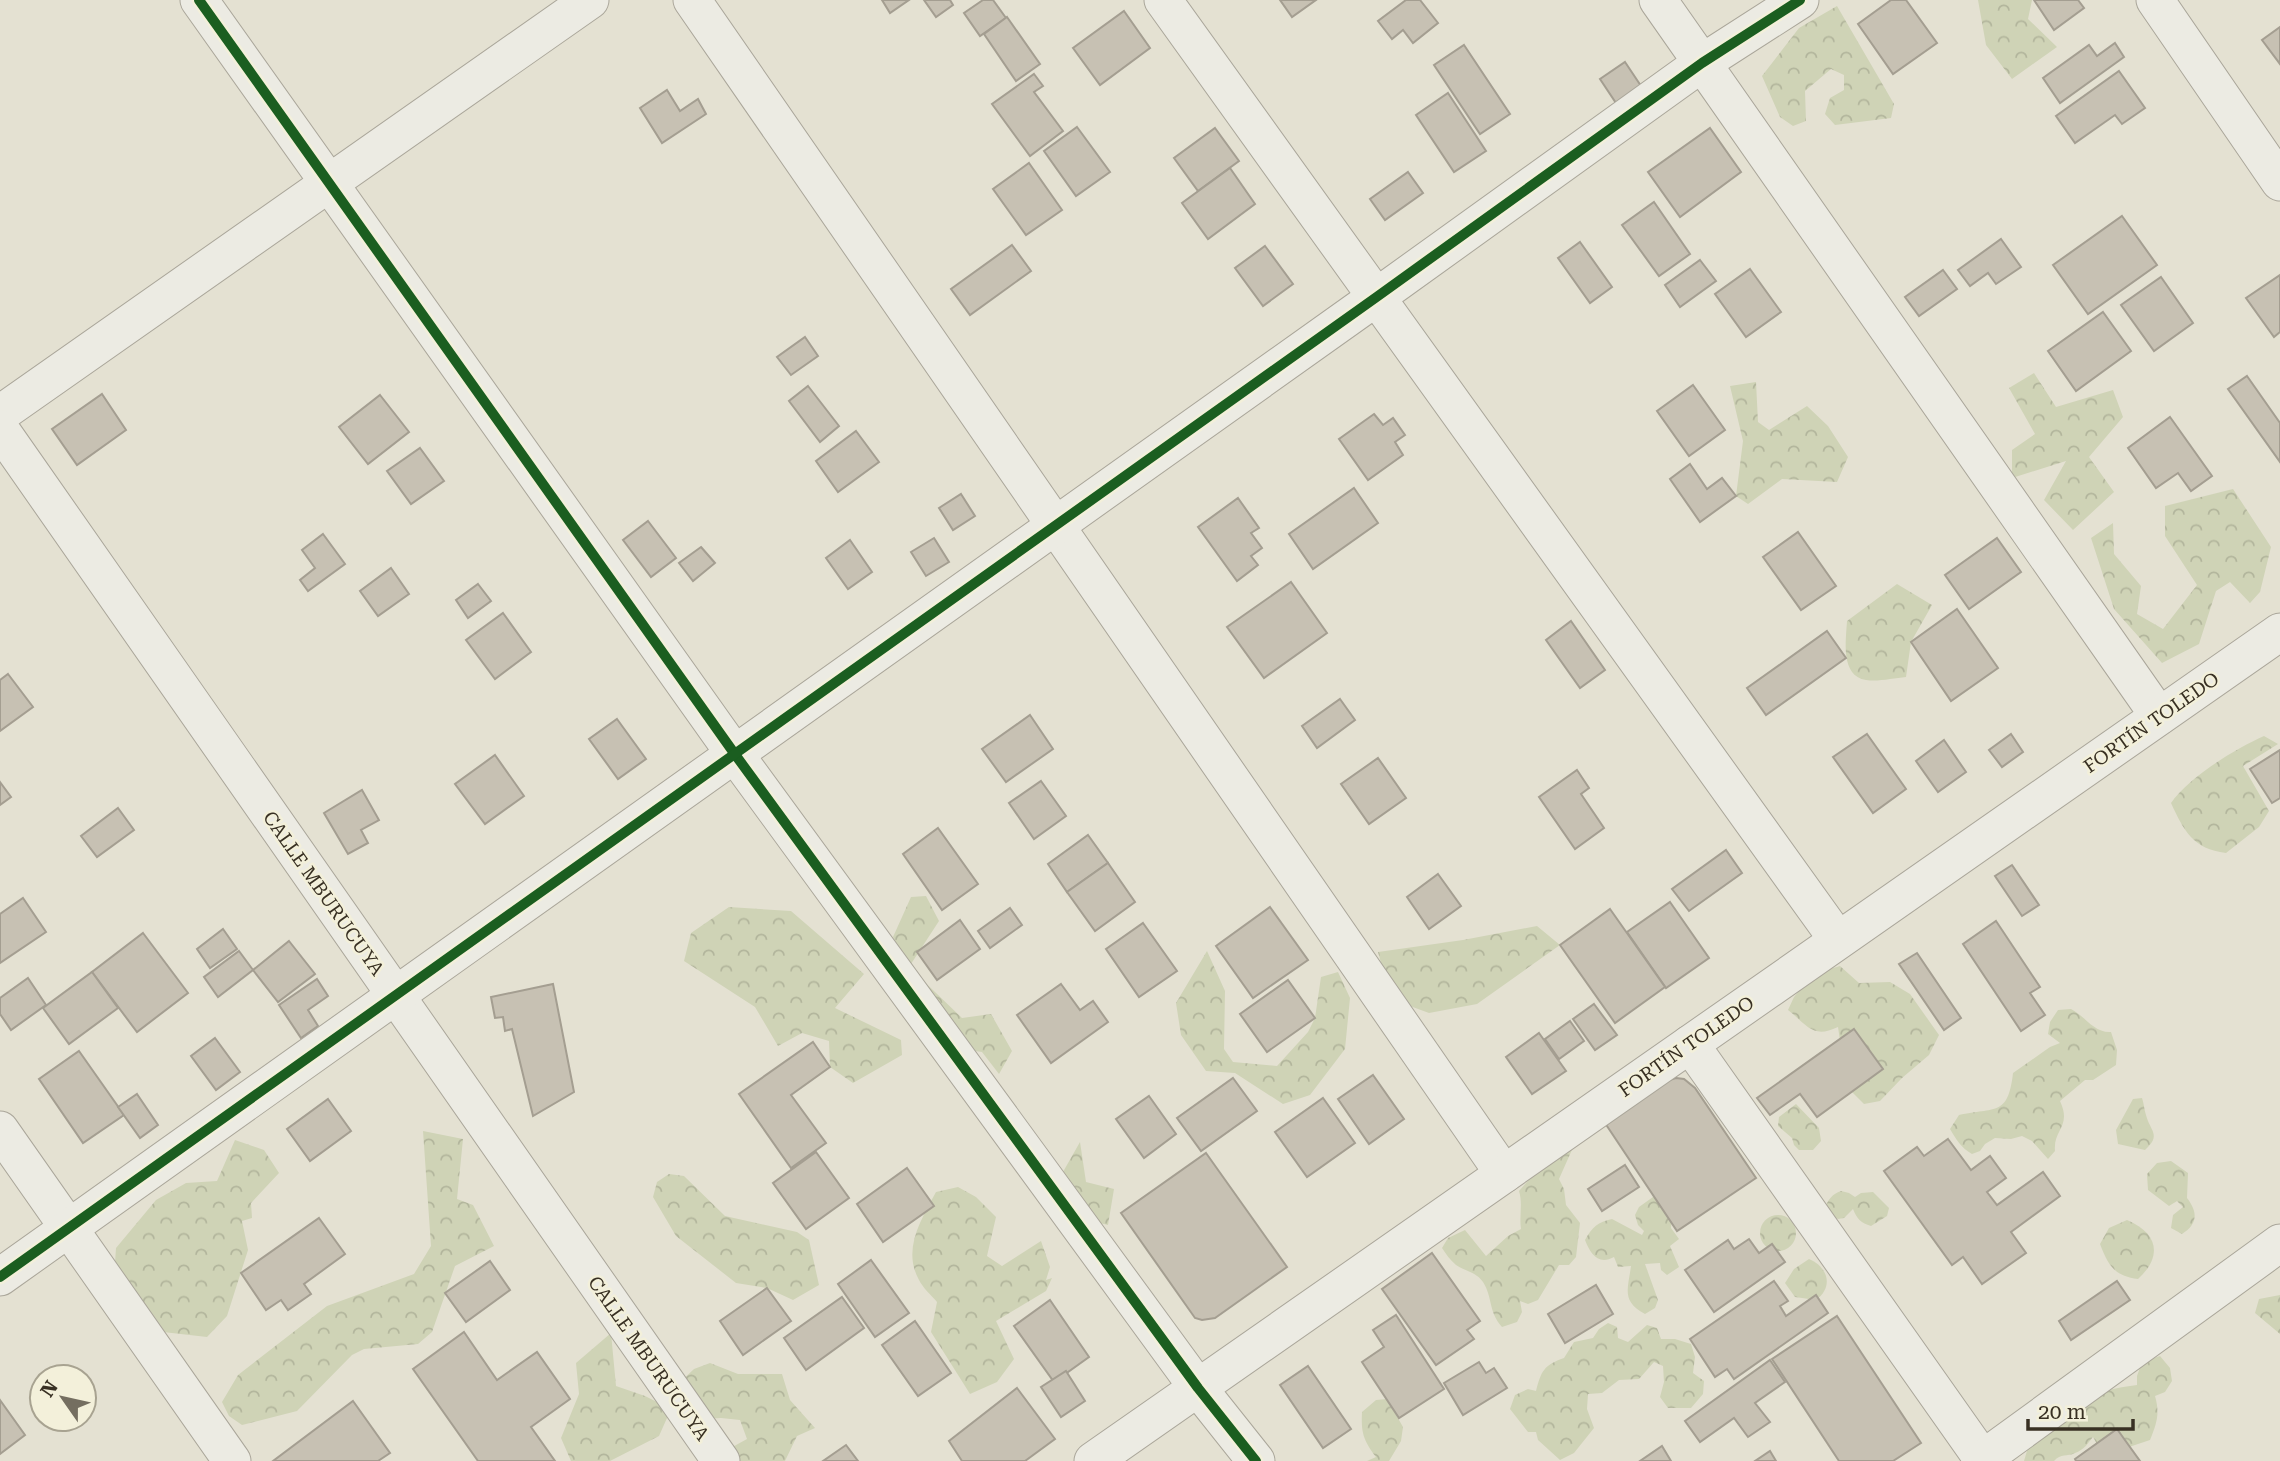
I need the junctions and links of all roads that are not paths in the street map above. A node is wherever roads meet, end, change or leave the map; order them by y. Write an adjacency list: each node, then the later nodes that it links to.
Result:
1 (199, 0): 10 (street)
2 (590, 0): 10 (street)
3 (692, 0): 14 (street)
4 (1163, 0): 11 (street)
5 (1658, 0): 8 (street)
6 (1801, 0): 8 (street)
7 (2155, 0): 9 (street)
8 (1702, 63): 11 (street); 16 (street)
9 (2280, 182)
10 (329, 183): 12 (street); 17 (street)
11 (1378, 296): 14 (street); 18 (street)
12 (0, 414)
13 (0, 429): 19 (street, CALLE MBURUCUYA)
14 (1055, 525): 17 (street); 22 (street)
15 (2280, 632): 16 (street, FORTÍN TOLEDO)
16 (2159, 716): 18 (street, FORTÍN TOLEDO)
17 (734, 753): 19 (street); 26 (street)
18 (1838, 940): 20 (street, FORTÍN TOLEDO)
19 (395, 995): 23 (street); 29 (street, CALLE MBURUCUYA)
20 (1690, 1044): 22 (street, FORTÍN TOLEDO); 27 (street)
21 (0, 1130): 23 (street)
22 (1504, 1174): 26 (street, FORTÍN TOLEDO)
23 (69, 1228): 25 (street); 28 (street)
24 (2280, 1243): 27 (street)
25 (0, 1277)
26 (1198, 1388): 30 (street, FORTÍN TOLEDO); 31 (street)
27 (1983, 1460)
28 (232, 1461)
29 (721, 1461)
30 (1093, 1461)
31 (1256, 1461)

